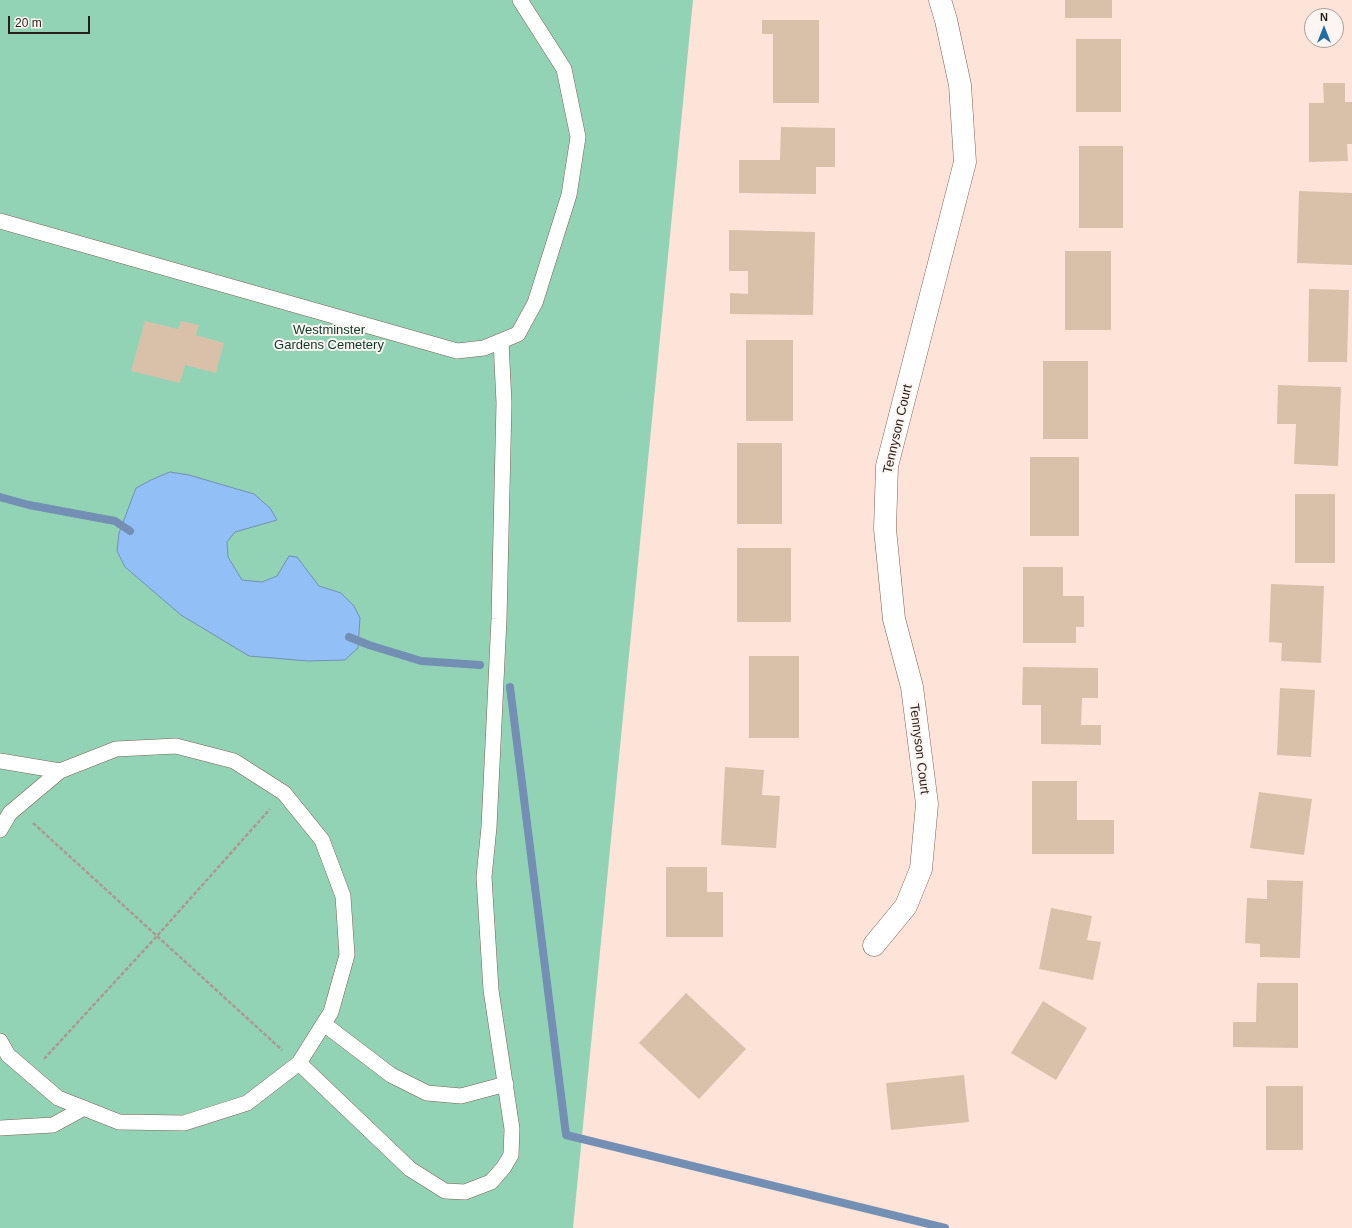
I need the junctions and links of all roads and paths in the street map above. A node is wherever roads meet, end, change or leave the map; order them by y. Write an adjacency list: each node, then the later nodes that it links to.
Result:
1 (520, 0): 4 (lane)
2 (940, 0): 11 (street, Tennyson Court)
3 (0, 221): 4 (lane)
4 (501, 341): 16 (lane)
5 (0, 761): 6 (lane)
6 (60, 771): 7 (lane); 8 (lane)
7 (284, 793): 10 (path); 12 (lane)
8 (16, 808): 9 (lane); 10 (path)
9 (0, 830)
10 (157, 936): 14 (path); 15 (path)
11 (874, 945)
12 (324, 1024): 14 (lane); 16 (lane)
13 (0, 1041): 15 (lane)
14 (298, 1063): 16 (lane); 17 (lane)
15 (30, 1074): 17 (lane)
16 (506, 1084)
17 (84, 1108): 18 (lane)
18 (0, 1128)

